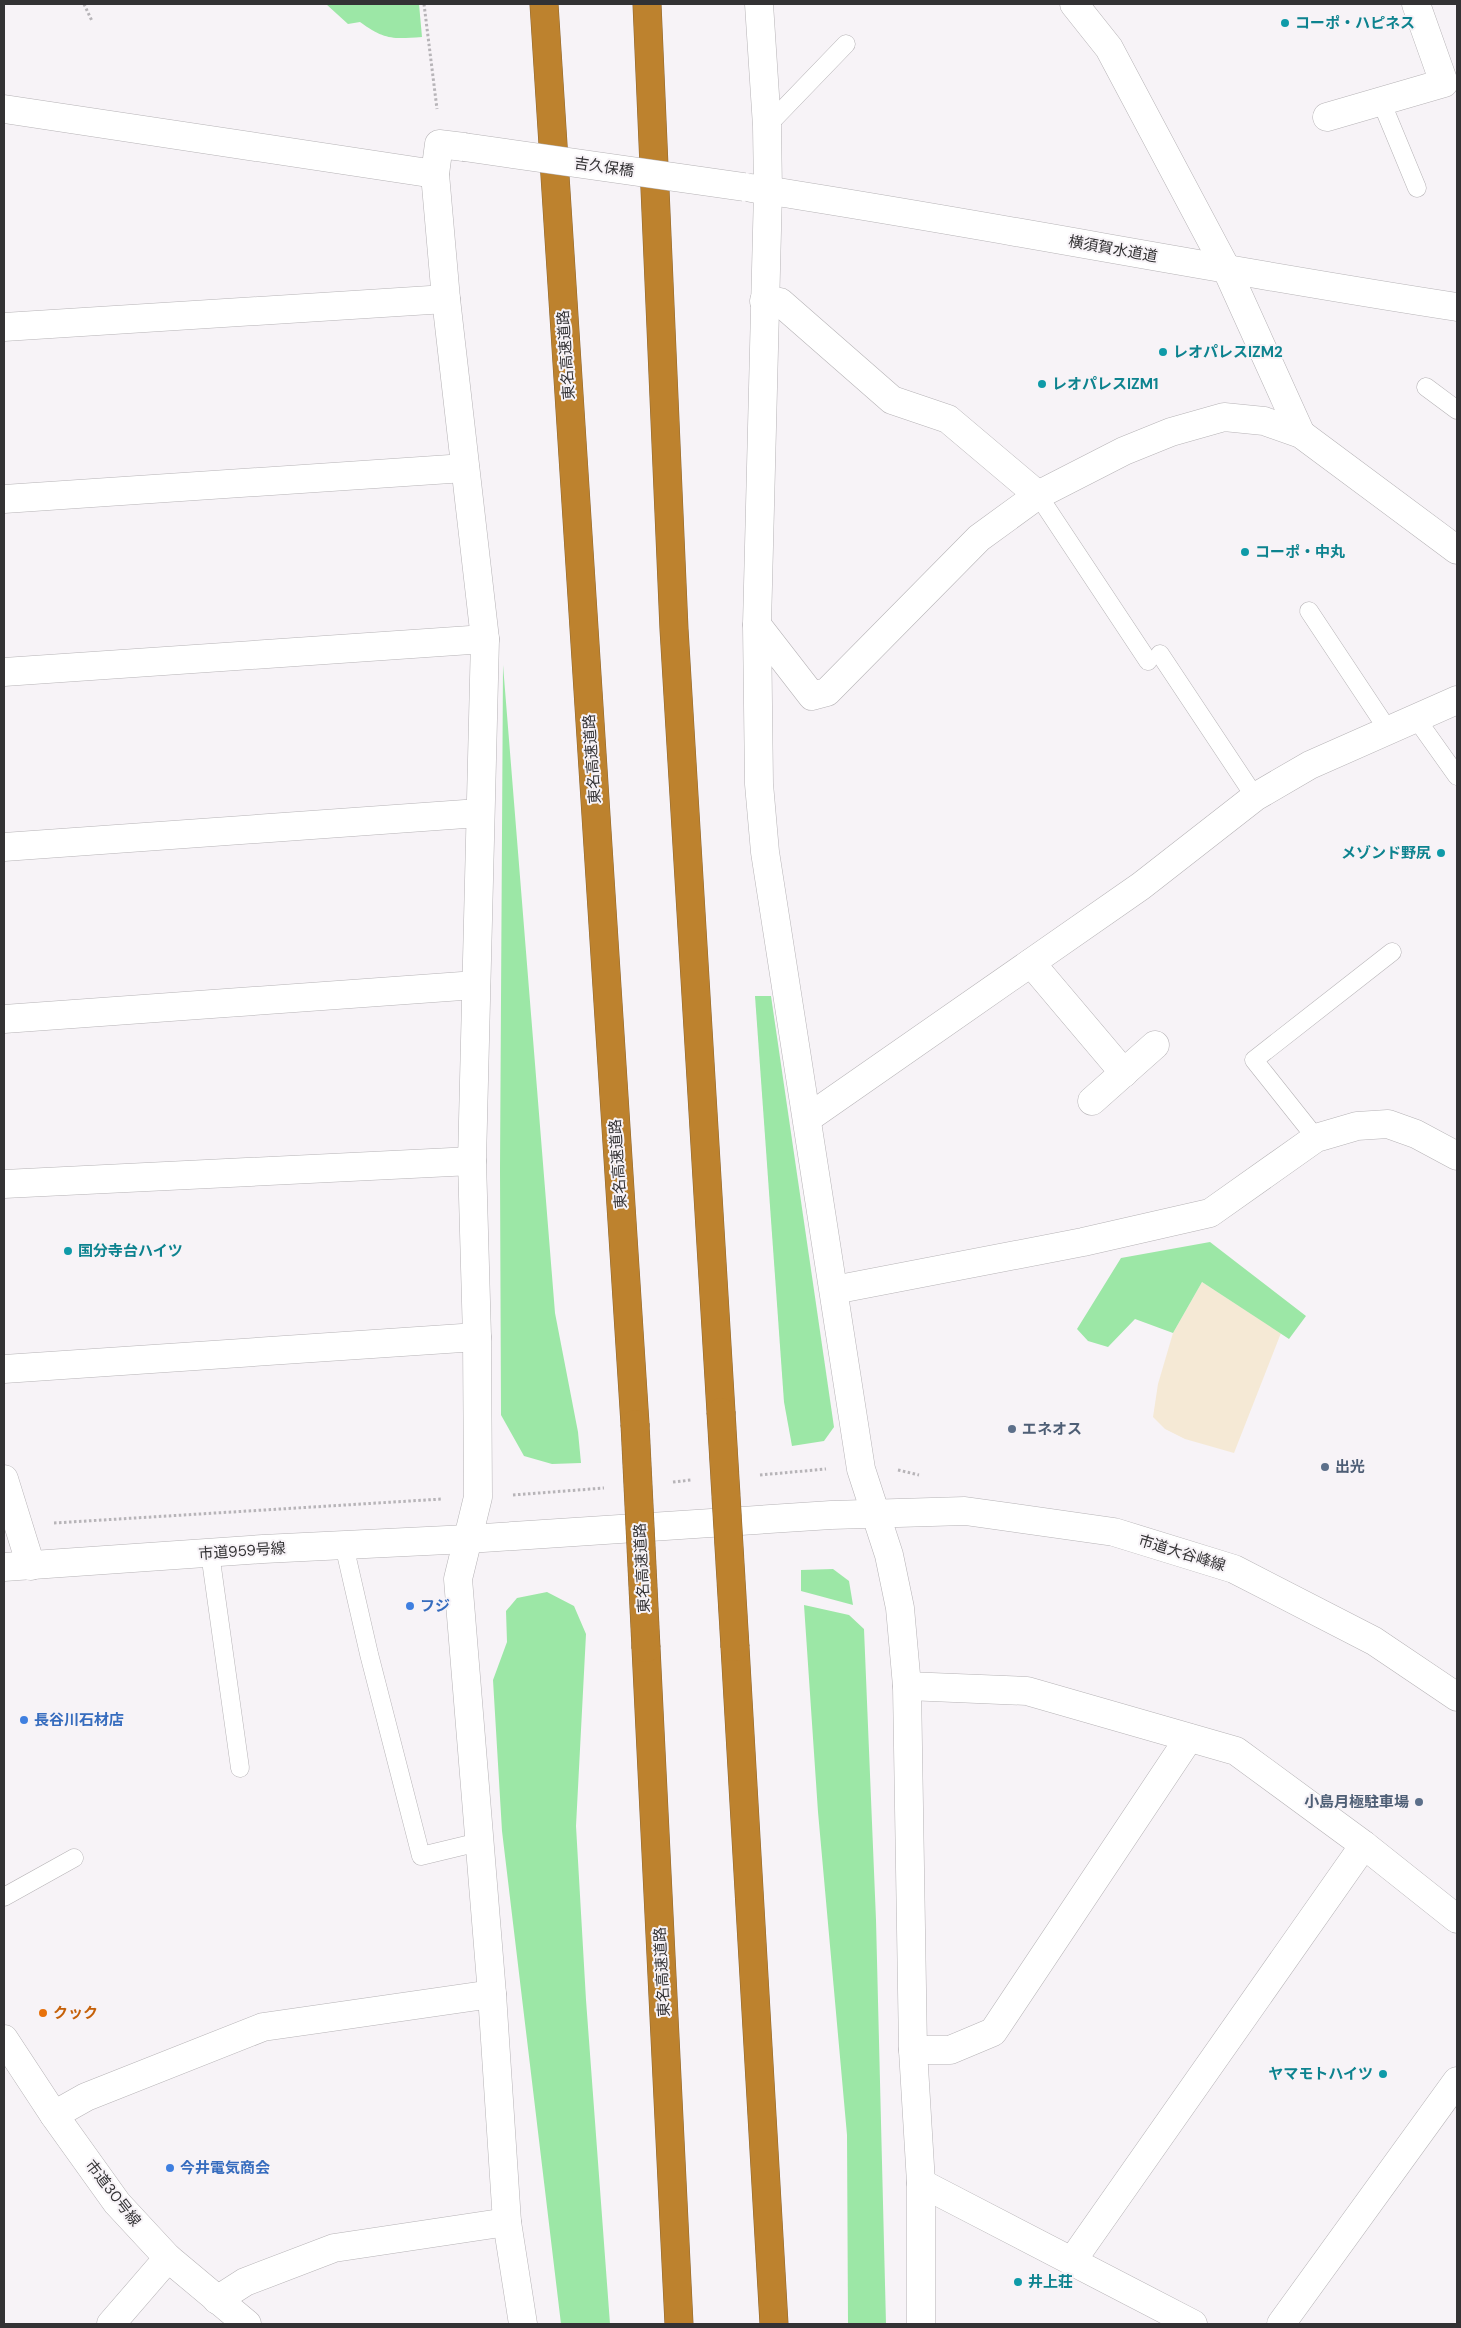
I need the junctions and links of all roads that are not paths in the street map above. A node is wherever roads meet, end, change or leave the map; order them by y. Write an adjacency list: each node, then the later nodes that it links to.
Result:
1 (544, 4): 83 (highway, 東名高速道路, bridge)
2 (647, 4): 20 (highway)
3 (661, 4): 20 (highway)
4 (758, 4): 11 (street)
5 (1074, 4): 15 (street)
6 (1416, 4): 8 (street)
7 (846, 44): 11 (lane)
8 (1381, 101): 10 (street); 13 (lane)
9 (4, 109): 12 (street)
10 (1326, 117)
11 (767, 126): 14 (street)
12 (435, 174): 14 (street, 吉久保橋, bridge); 16 (street)
13 (1418, 188)
14 (756, 189): 15 (street, 横須賀水道道); 17 (street)
15 (1226, 268): 18 (street, 横須賀水道道); 23 (street)
16 (446, 299): 19 (street); 24 (street)
17 (764, 301): 25 (street); 29 (street)
18 (1457, 307)
19 (4, 327)
20 (663, 360): 84 (highway, bridge)
21 (1426, 387): 22 (lane)
22 (1457, 410)
23 (1300, 434): 25 (street); 27 (street)
24 (465, 468): 26 (street); 30 (street)
25 (1038, 496): 29 (street); 36 (lane)
26 (4, 499)
27 (1457, 550)
28 (1309, 610): 34 (lane)
29 (757, 625): 46 (street)
30 (485, 639): 31 (street); 37 (street)
31 (4, 672)
32 (1457, 700): 33 (street)
33 (1415, 717): 34 (street); 35 (lane)
34 (1388, 730): 36 (street)
35 (1457, 776)
36 (1254, 797): 40 (street)
37 (480, 813): 38 (street); 41 (street)
38 (4, 847)
39 (1392, 952): 47 (lane)
40 (1031, 964): 44 (street); 46 (street)
41 (476, 985): 42 (street); 49 (street)
42 (4, 1019)
43 (1155, 1045): 44 (street)
44 (1124, 1073): 45 (street)
45 (1092, 1101)
46 (808, 1118): 51 (street)
47 (1316, 1138): 48 (street); 51 (street)
48 (1457, 1156)
49 (472, 1161): 50 (street); 52 (street)
50 (4, 1184)
51 (834, 1290): 55 (street)
52 (477, 1337): 53 (street); 56 (street)
53 (4, 1369)
54 (4, 1480): 59 (street)
55 (876, 1514): 56 (street, 市道大谷峰線); 61 (street); 62 (street, 市道大谷峰線)
56 (474, 1539): 57 (street, 市道959号線); 65 (street)
57 (344, 1545): 58 (street, 市道959号線); 65 (lane)
58 (210, 1553): 59 (street, 市道959号線); 64 (lane)
59 (31, 1566): 60 (street, 市道959号線)
60 (4, 1567)
61 (907, 1686): 63 (street); 72 (street)
62 (1457, 1697)
63 (1189, 1738): 66 (street); 72 (street)
64 (240, 1768)
65 (480, 1842): 70 (street)
66 (1364, 1845): 69 (street); 78 (street)
67 (74, 1858): 68 (lane)
68 (4, 1897)
69 (1457, 1919)
70 (492, 1994): 74 (street); 76 (street)
71 (4, 2039): 74 (street, 市道30号線)
72 (913, 2050): 75 (street)
73 (1457, 2081): 87 (street)
74 (54, 2115): 77 (street, 市道30号線)
75 (921, 2183): 78 (street); 85 (street)
76 (507, 2222): 79 (street); 82 (street)
77 (168, 2258): 79 (street, 市道30号線); 80 (street)
78 (1072, 2261): 86 (street)
79 (217, 2300): 81 (street, 市道30号線)
80 (111, 2324)
81 (247, 2324)
82 (523, 2324)
83 (679, 2324)
84 (774, 2324)
85 (921, 2324)
86 (1193, 2324)
87 (1281, 2324)

